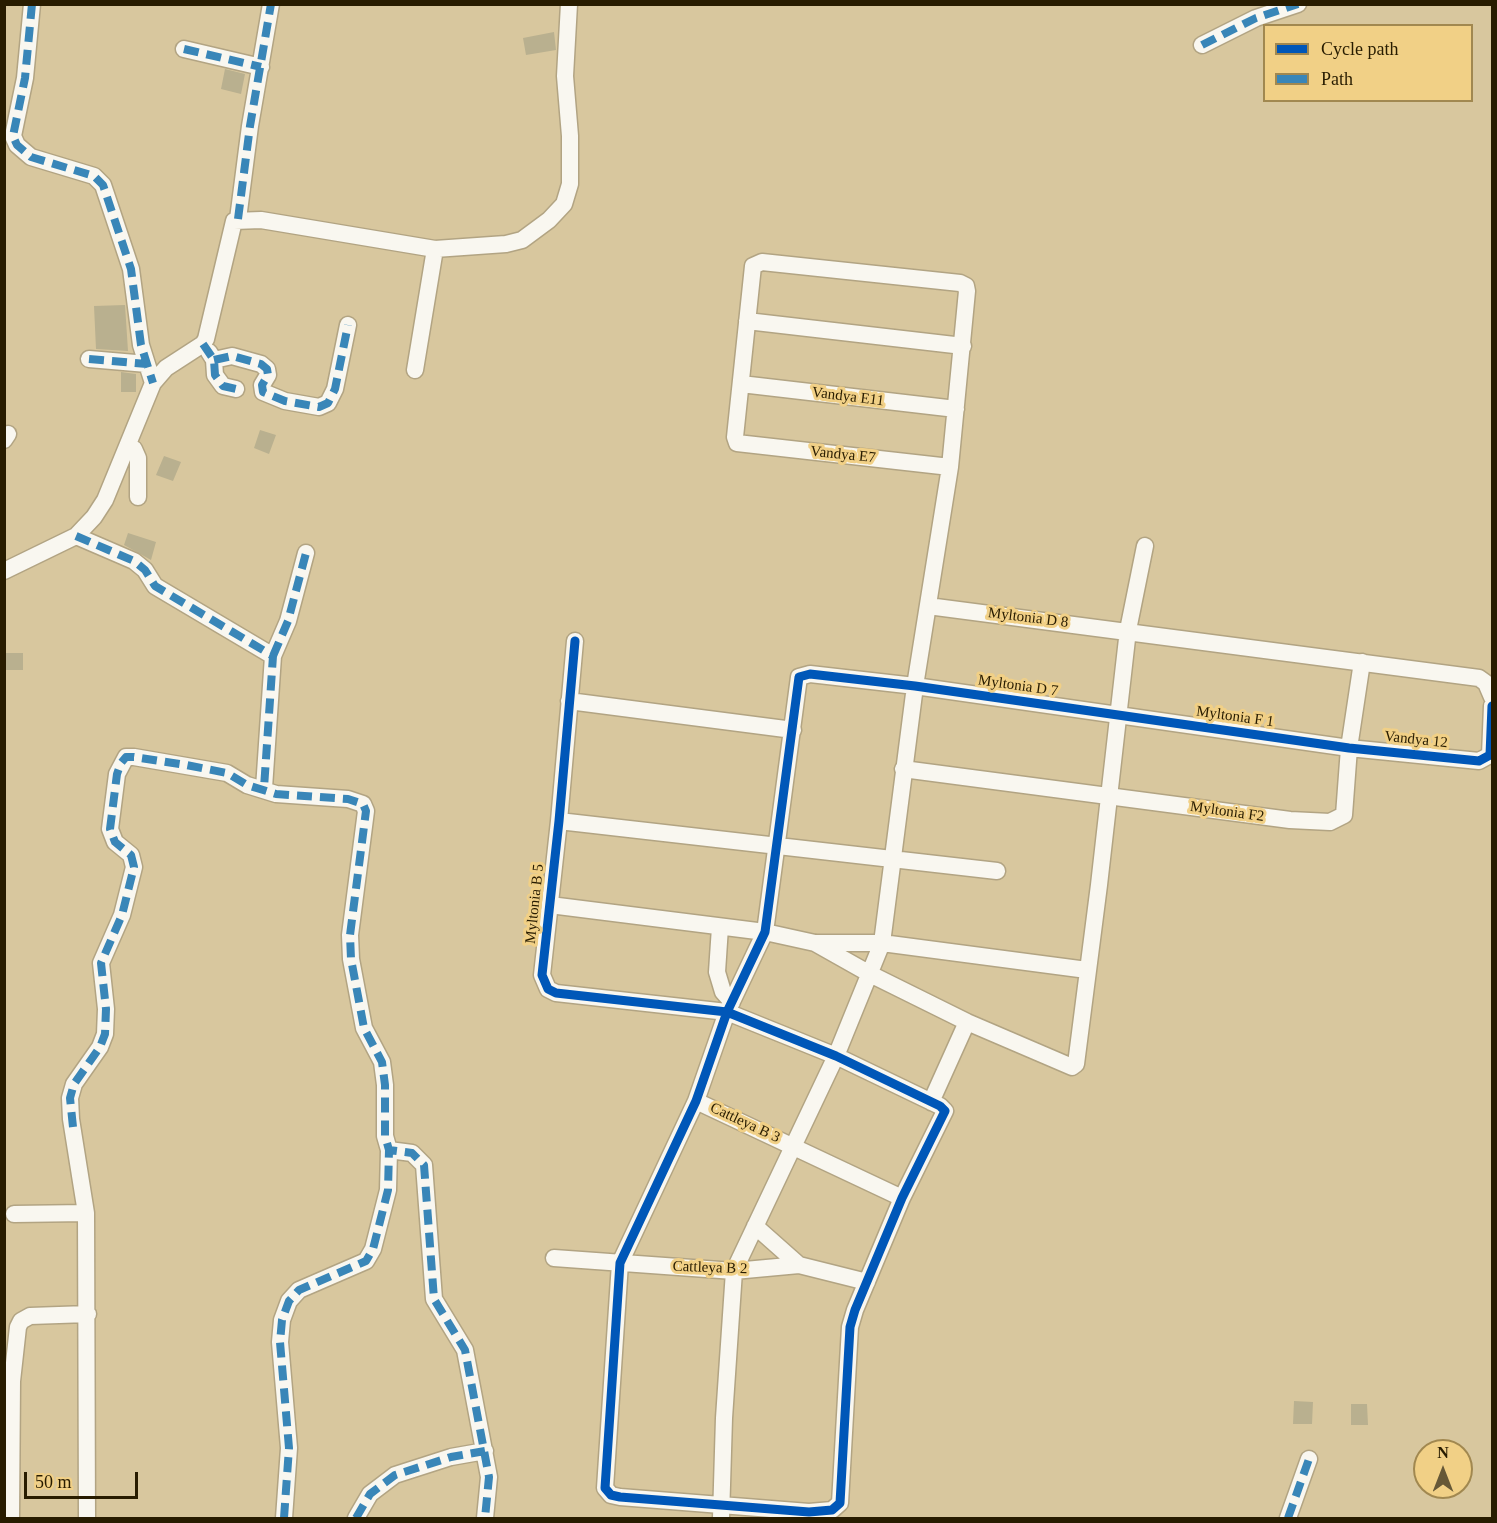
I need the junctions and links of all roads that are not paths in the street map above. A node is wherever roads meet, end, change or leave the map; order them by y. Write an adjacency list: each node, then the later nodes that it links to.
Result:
1 (32, 4): 17 (street)
2 (271, 4): 8 (street)
3 (569, 4): 10 (street)
4 (1298, 4): 5 (street)
5 (1268, 20): 6 (street)
6 (1202, 45)
7 (184, 50): 8 (street)
8 (261, 67): 9 (street)
9 (238, 219): 10 (street); 13 (street)
10 (435, 249): 18 (street)
11 (747, 321): 14 (street); 14 (street); 20 (street)
12 (348, 325): 16 (street)
13 (203, 344): 16 (street); 19 (street)
14 (963, 346): 22 (street)
15 (89, 359): 17 (street)
16 (213, 360): 21 (street)
17 (147, 364): 19 (street)
18 (415, 370)
19 (153, 383): 23 (street)
20 (741, 384): 22 (street, Vandya E11); 24 (street, Vandya E7)
21 (236, 389)
22 (956, 409): 24 (street)
23 (128, 446): 25 (street); 26 (street)
24 (950, 466): 30 (street)
25 (138, 497)
26 (76, 536): 29 (street); 33 (street)
27 (1145, 546): 31 (street)
28 (306, 553): 33 (street)
29 (4, 571)
30 (928, 606): 31 (street, Myltonia D 8); 35 (street)
31 (1128, 630): 34 (street, Myltonia D 8); 39 (street)
32 (575, 640): 37 (street, Myltonia B 5)
33 (273, 656): 43 (street)
34 (1362, 662): 36 (street, Myltonia D 8); 41 (street)
35 (915, 686): 39 (street, Myltonia D 7); 40 (street, Myltonia D 7); 42 (street)
36 (1492, 697)
37 (569, 701): 40 (street); 45 (street, Myltonia B 5)
38 (1492, 705): 41 (street, Vandya 12)
39 (1117, 716): 41 (street, Myltonia F 1); 44 (street)
40 (793, 730): 46 (street, Myltonia D 7)
41 (1349, 748): 44 (street, Myltonia F2)
42 (903, 769): 44 (street, Myltonia F2); 47 (street)
43 (264, 788): 62 (street); 64 (street)
44 (1108, 796): 54 (street)
45 (559, 821): 46 (street); 49 (street, Myltonia B 5)
46 (778, 846): 47 (street); 51 (street, Myltonia D 7)
47 (894, 858): 48 (street); 53 (street)
48 (997, 871)
49 (550, 905): 50 (street); 56 (street, Myltonia B 5)
50 (720, 927): 51 (street); 56 (street)
51 (765, 932): 52 (street); 56 (street, Myltonia D 7)
52 (816, 943): 53 (street); 55 (street)
53 (882, 943): 54 (street); 55 (street)
54 (1087, 970): 57 (street)
55 (870, 974): 57 (street); 58 (street)
56 (729, 1007): 58 (street); 59 (street, Myltonia D 7)
57 (967, 1022): 60 (street)
58 (836, 1056): 60 (street); 61 (street)
59 (696, 1101): 61 (street, Cattleya B 3); 68 (street, Myltonia D 7)
60 (930, 1102): 63 (street)
61 (793, 1145): 63 (street, Cattleya B 3); 66 (street)
62 (389, 1150): 73 (street); 78 (street)
63 (902, 1198): 71 (street)
64 (86, 1213): 65 (street); 72 (street)
65 (14, 1214)
66 (755, 1226): 69 (street, Cattleya B 2); 70 (street)
67 (554, 1258): 68 (street, Cattleya B 2)
68 (620, 1263): 70 (street, Cattleya B 2); 75 (street)
69 (800, 1265): 70 (street, Cattleya B 2); 71 (street, Cattleya B 2)
70 (734, 1271): 75 (street)
71 (867, 1282): 75 (street)
72 (88, 1314): 76 (street); 77 (street)
73 (485, 1451): 79 (street); 80 (street)
74 (1310, 1459): 81 (street)
75 (722, 1511)
76 (11, 1518)
77 (87, 1518)
78 (284, 1518)
79 (356, 1518)
80 (485, 1518)
81 (1288, 1518)

